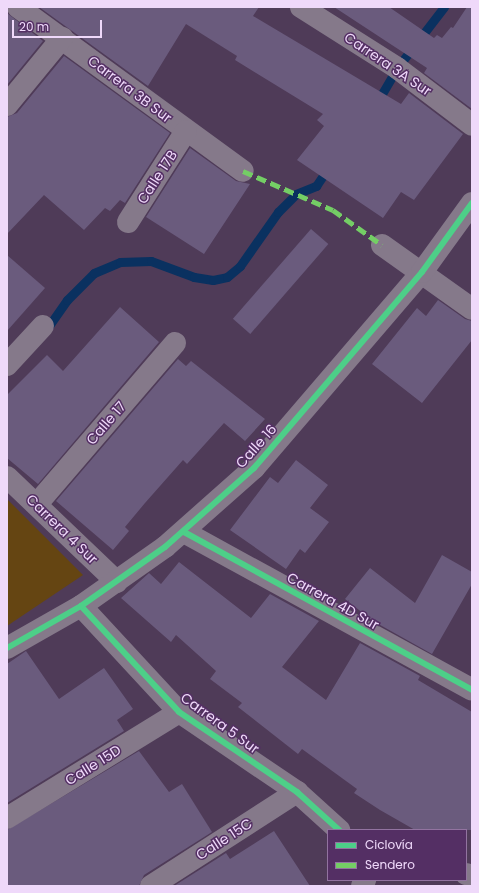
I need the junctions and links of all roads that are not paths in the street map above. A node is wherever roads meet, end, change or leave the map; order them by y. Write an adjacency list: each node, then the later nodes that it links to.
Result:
1 (18, 7): 3 (street, Carrera 3B Sur)
2 (301, 7): 5 (street, Carrera 3A Sur)
3 (62, 38): 4 (street); 6 (street, Carrera 3B Sur)
4 (7, 105)
5 (472, 125)
6 (186, 131): 7 (street, Carrera 3B Sur); 9 (street, Calle 17B)
7 (243, 171)
8 (472, 203): 11 (street, Calle 16)
9 (128, 222)
10 (382, 245): 11 (street)
11 (422, 272): 12 (street); 18 (street, Calle 16)
12 (472, 309)
13 (43, 326): 15 (street)
14 (176, 343): 17 (street, Calle 17)
15 (7, 365)
16 (7, 477): 17 (street, Carrera 4 Sur)
17 (37, 504): 19 (street, Carrera 4 Sur)
18 (184, 532): 19 (street, Calle 16); 22 (street, Carrera 4D Sur)
19 (116, 582): 20 (street, Calle 16)
20 (81, 606): 21 (street, Calle 16); 23 (street, Carrera 5 Sur)
21 (7, 648)
22 (472, 690)
23 (179, 712): 24 (street, Carrera 5 Sur); 25 (street, Calle 15D)
24 (297, 792): 26 (street, Carrera 5 Sur); 27 (street, Calle 15C)
25 (7, 818)
26 (338, 829)
27 (151, 886)

